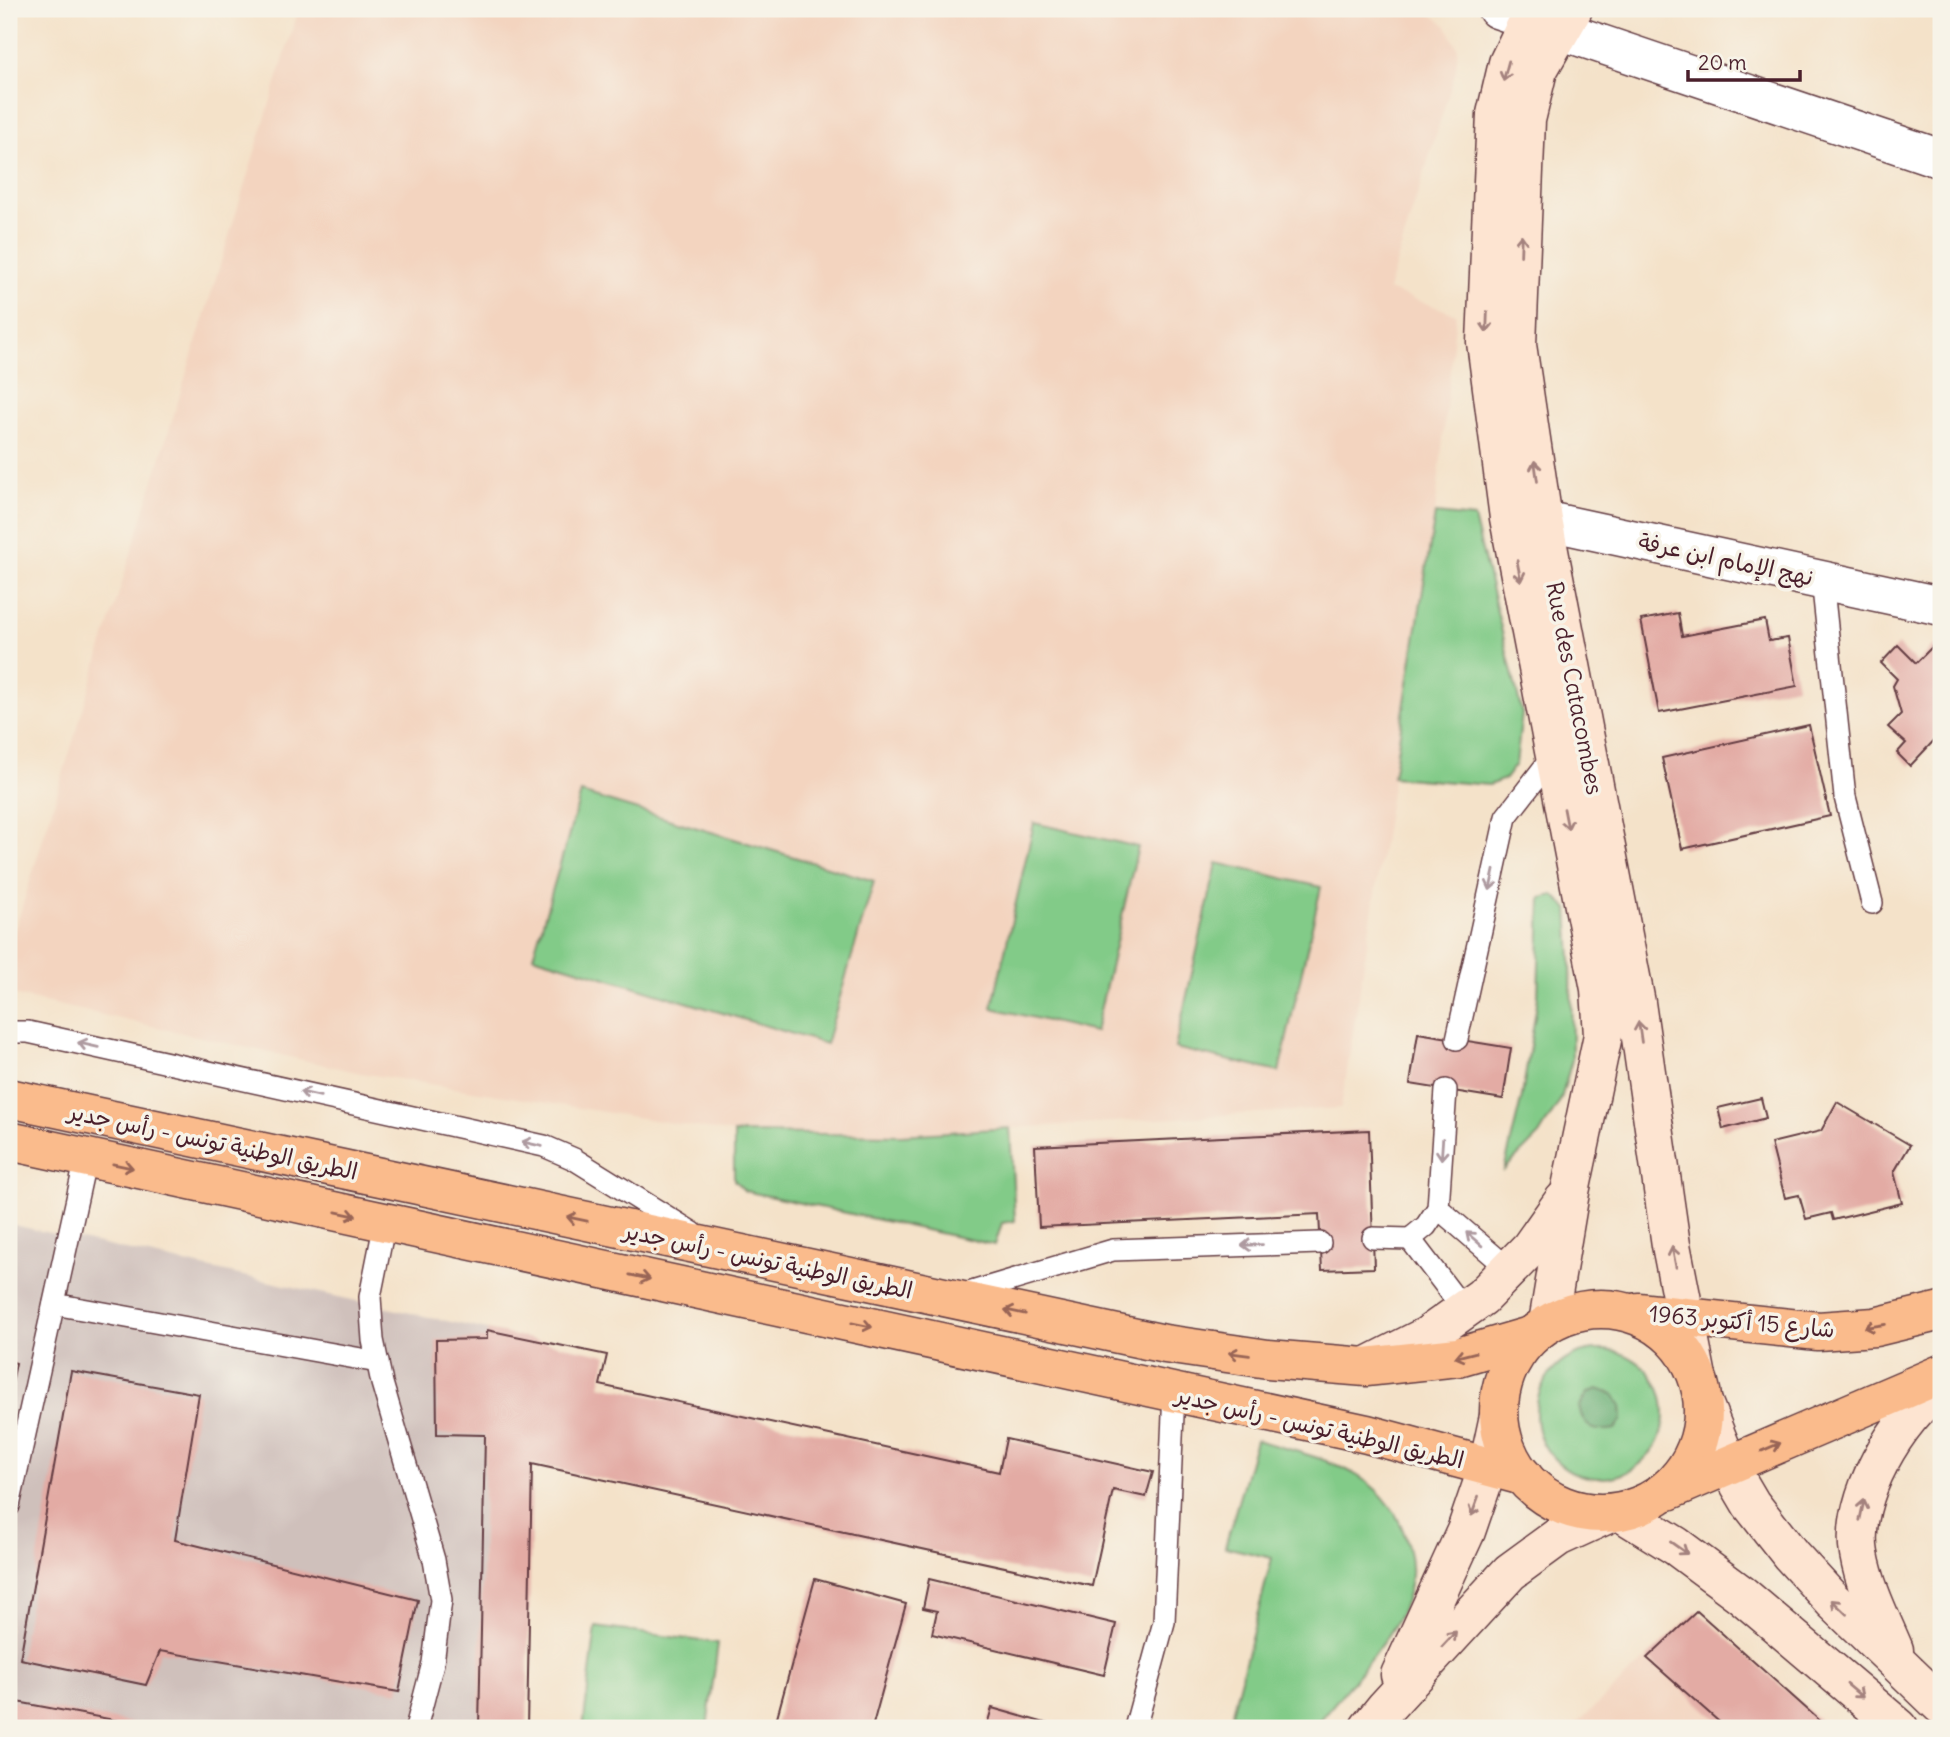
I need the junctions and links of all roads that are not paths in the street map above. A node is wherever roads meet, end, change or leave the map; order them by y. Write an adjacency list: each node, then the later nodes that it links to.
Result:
1 (1538, 15): 2 (street); 3 (main road, Rue des Catacombes)
2 (1941, 159)
3 (1526, 519): 4 (street, نهج الإمام ابن عرفة); 6 (main road, Rue des Catacombes, one-way to 6); 27 (main road, Rue des Catacombes, one-way to 3)
4 (1822, 579): 5 (street, نهج الإمام ابن عرفة); 7 (lane)
5 (1941, 606)
6 (1553, 756): 9 (lane, one-way to 9); 14 (main road, Rue des Catacombes, one-way to 14)
7 (1872, 903)
8 (9, 1032): 20 (lane, one-way to 8)
9 (1457, 1040)
10 (1446, 1090): 15 (lane, one-way to 15)
11 (9, 1098): 20 (main road, الطريق الوطنية تونس - رأس جدير, one-way to 11)
12 (9, 1141): 13 (main road, الطريق الوطنية تونس - رأس جدير)
13 (86, 1158): 16 (main road, الطريق الوطنية تونس - رأس جدير, one-way to 16); 23 (lane)
14 (1570, 1192): 21 (main road); 28 (main road, Rue des Catacombes)
15 (1438, 1209): 18 (lane); 21 (lane, one-way to 15)
16 (385, 1222): 29 (lane); 34 (main road, الطريق الوطنية تونس - رأس جدير, one-way to 34)
17 (1373, 1238): 18 (lane)
18 (1410, 1239): 24 (lane)
19 (1320, 1243): 22 (lane, one-way to 22)
20 (718, 1249): 22 (main road, الطريق الوطنية تونس - رأس جدير)
21 (1509, 1269): 24 (main road)
22 (950, 1299): 30 (main road, الطريق الوطنية تونس - رأس جدير, one-way to 22)
23 (54, 1304): 29 (lane); 38 (lane)
24 (1464, 1310): 30 (main road)
25 (1941, 1311): 27 (main road, شارع 15 أكتوبر 1963, one-way to 27)
26 (1625, 1312): 27 (main road, شارع 15 أكتوبر 1963); 28 (main road); 33 (main road)
27 (1685, 1316): 33 (main road, Rue des Catacombes)
28 (1539, 1330): 30 (main road, الطريق الوطنية تونس - رأس جدير, one-way to 30); 36 (main road)
29 (378, 1362): 43 (lane)
30 (1366, 1367)
31 (1941, 1374): 35 (main road, one-way to 31)
32 (1941, 1386): 40 (main road, one-way to 32)
33 (1700, 1389): 35 (main road, Rue des Catacombes); 37 (main road)
34 (1174, 1392): 36 (main road, الطريق الوطنية تونس - رأس جدير); 44 (lane)
35 (1728, 1465): 37 (main road); 40 (main road, Rue des Catacombes, one-way to 35)
36 (1506, 1472): 39 (main road); 42 (main road, one-way to 42)
37 (1663, 1493): 39 (main road)
38 (9, 1506)
39 (1614, 1513): 42 (main road, one-way to 39); 45 (main road, one-way to 45)
40 (1902, 1668): 41 (main road, Rue des Catacombes)
41 (1941, 1705)
42 (1378, 1718)
43 (416, 1728)
44 (1135, 1728)
45 (1899, 1728)

